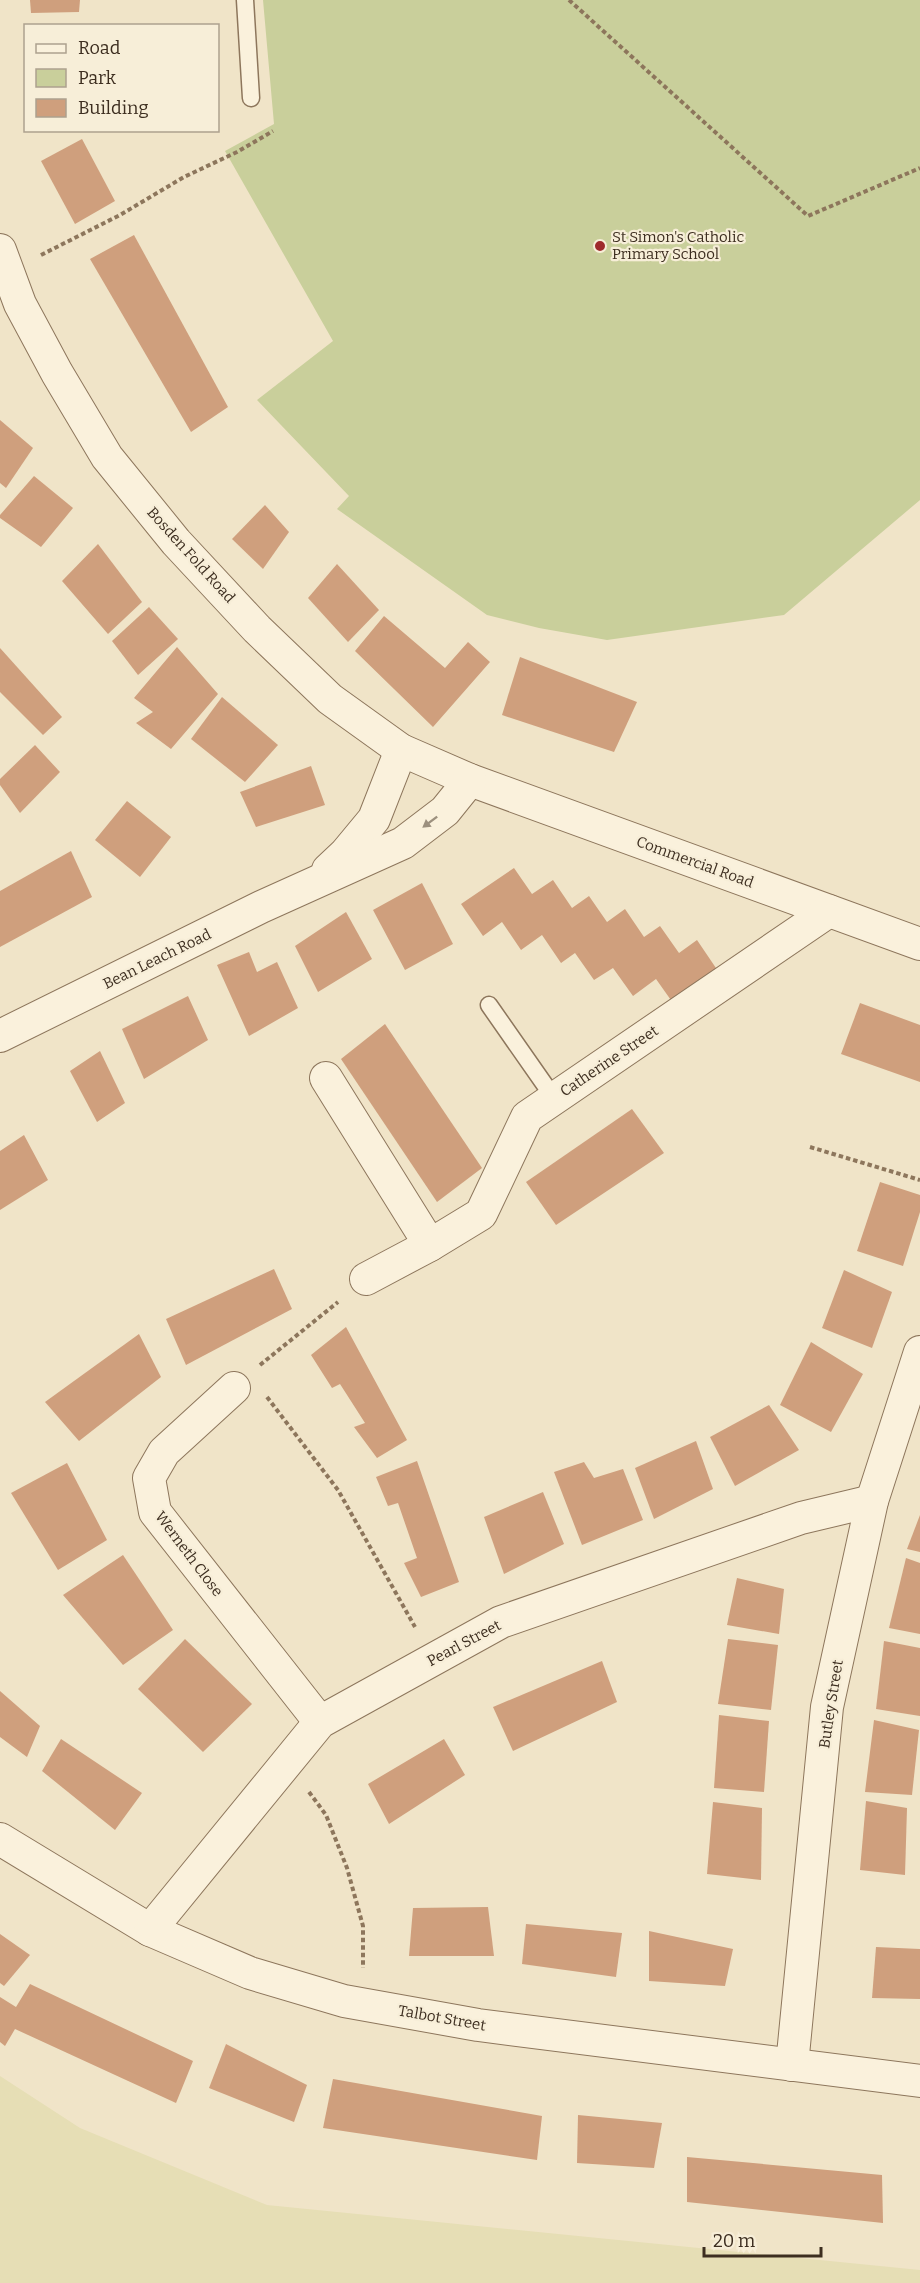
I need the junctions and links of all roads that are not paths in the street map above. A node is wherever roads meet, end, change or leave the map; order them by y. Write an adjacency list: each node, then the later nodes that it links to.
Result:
1 (245, 0): 2 (lane)
2 (251, 98)
3 (0, 250): 4 (street, Bosden Fold Road)
4 (401, 750): 5 (street, Bosden Fold Road); 6 (street, Bean Leach Road)
5 (470, 780): 6 (street, Bean Leach Road, one-way to 6); 7 (street, Commercial Road)
6 (314, 883): 10 (street, Bean Leach Road)
7 (829, 911): 8 (street, Commercial Road); 12 (street, Catherine Street)
8 (920, 944)
9 (489, 1005): 12 (lane)
10 (0, 1036)
11 (326, 1078): 13 (street)
12 (554, 1098): 13 (street, Catherine Street)
13 (430, 1245): 14 (street, Catherine Street)
14 (366, 1279)
15 (920, 1352): 17 (street, Butley Street)
16 (242, 1381): 18 (street, Werneth Close)
17 (872, 1501): 18 (street, Pearl Street); 21 (street, Butley Street)
18 (320, 1722): 20 (street, Pearl Street)
19 (0, 1839): 20 (street, Talbot Street)
20 (150, 1930): 21 (street, Talbot Street)
21 (792, 2065): 22 (street, Talbot Street)
22 (920, 2081)

